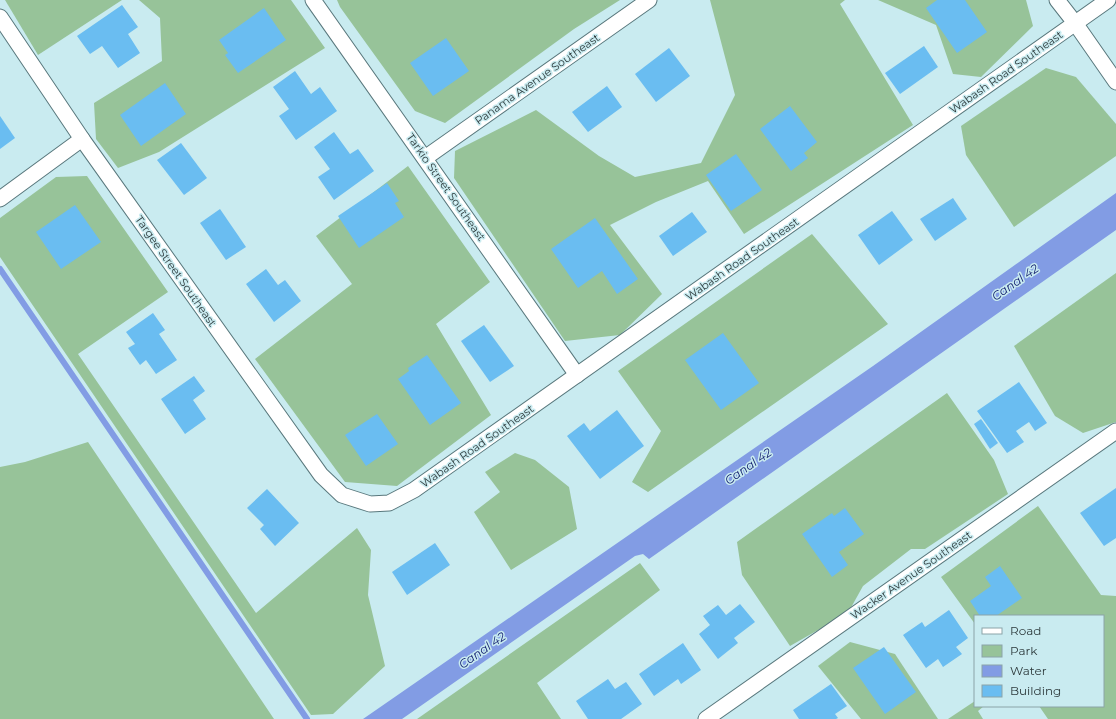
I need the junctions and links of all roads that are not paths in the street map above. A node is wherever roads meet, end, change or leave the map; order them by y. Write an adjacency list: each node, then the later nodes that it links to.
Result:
1 (313, 0): 9 (street, Tarkio Street Southeast)
2 (649, 0): 9 (street, Panama Avenue Southeast)
3 (1057, 0): 6 (street)
4 (1108, 0): 6 (street, Wabash Road Southeast)
5 (0, 17): 8 (street, Targee Street Southeast)
6 (1075, 23): 7 (street); 11 (street, Wabash Road Southeast)
7 (1116, 82)
8 (82, 139): 10 (street); 13 (street, Targee Street Southeast)
9 (425, 158): 11 (street, Tarkio Street Southeast)
10 (0, 199)
11 (577, 375): 13 (street, Wabash Road Southeast)
12 (1116, 431): 14 (street, Wacker Avenue Southeast)
13 (370, 504)
14 (706, 719)

